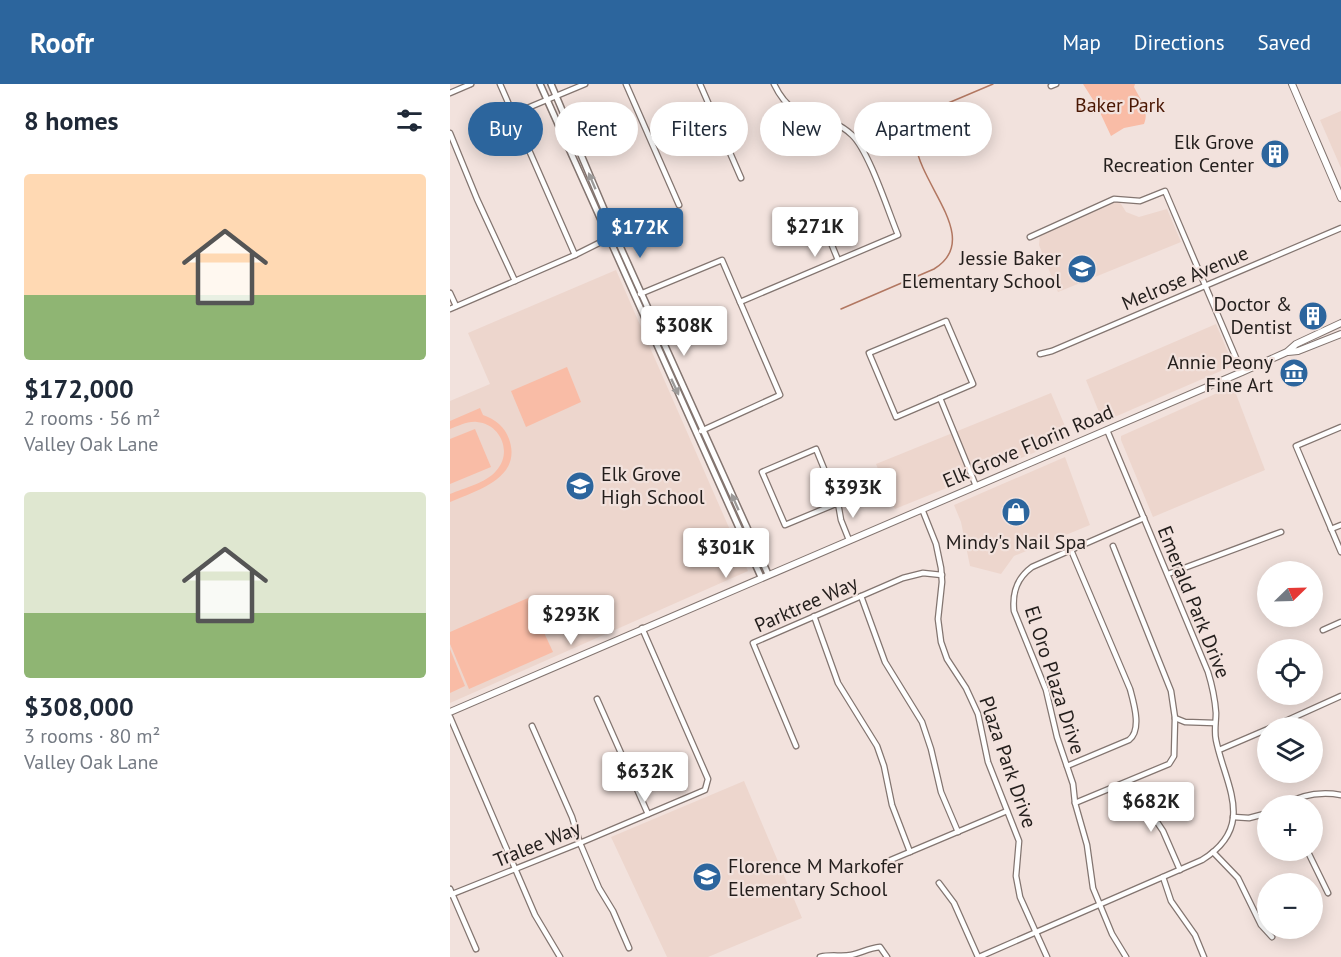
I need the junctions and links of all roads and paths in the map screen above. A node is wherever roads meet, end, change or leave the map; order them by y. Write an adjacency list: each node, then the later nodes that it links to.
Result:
1 (471, 84): 10 (street)
2 (500, 84): 13 (street)
3 (540, 84): 12 (street)
4 (551, 84): 11 (street)
5 (585, 84): 11 (street)
6 (627, 84): 21 (street)
7 (700, 84): 19 (street)
8 (774, 84): 15 (street)
9 (1292, 84): 20 (main road)
10 (450, 93)
11 (556, 96): 12 (street); 24 (street, one-way to 11)
12 (547, 100): 14 (street); 26 (street)
13 (508, 102)
14 (542, 102)
15 (785, 102)
16 (842, 127): 28 (street)
17 (450, 133): 29 (street)
18 (531, 156): 27 (street)
19 (741, 178)
20 (1341, 198)
21 (679, 205)
22 (816, 224): 28 (street)
23 (1341, 228): 30 (street, Melrose Avenue)
24 (615, 235): 26 (street); 32 (street)
25 (1030, 237): 30 (street)
26 (608, 238): 27 (street); 33 (street)
27 (575, 255): 29 (street)
28 (838, 260): 34 (street)
29 (515, 281): 35 (street)
30 (1206, 285): 40 (street, Melrose Avenue); 41 (street)
31 (450, 293): 35 (street)
32 (643, 293): 33 (street); 34 (street); 44 (street)
33 (634, 297): 46 (street, one-way to 46)
34 (740, 302): 44 (street)
35 (456, 306): 36 (street)
36 (450, 309)
37 (1341, 323): 39 (main road, Elk Grove Florin Road)
38 (1341, 334): 39 (main road, Elk Grove Florin Road)
39 (1287, 352): 41 (main road, Elk Grove Florin Road)
40 (1040, 354)
41 (1242, 372): 45 (main road, Elk Grove Florin Road)
42 (940, 398): 42 (street); 47 (street)
43 (1341, 427): 52 (street)
44 (703, 430): 46 (street); 60 (street, one-way to 44)
45 (1107, 430): 47 (main road, Elk Grove Florin Road); 50 (street, Emerald Park Drive)
46 (697, 433): 60 (street)
47 (976, 486): 49 (main road, Elk Grove Florin Road)
48 (838, 503): 48 (street); 54 (street)
49 (922, 509): 54 (main road, Elk Grove Florin Road); 59 (street, Plaza Park Drive)
50 (1144, 518): 56 (street, El Oro Plaza Drive); 58 (street, Emerald Park Drive)
51 (1341, 525): 52 (street)
52 (1331, 529): 57 (street)
53 (1281, 532): 58 (street)
54 (849, 540): 60 (main road, Elk Grove Florin Road)
55 (1113, 546): 71 (street)
56 (1071, 550): 77 (street, El Oro Plaza Drive); 77 (street)
57 (1341, 552)
58 (1168, 574): 72 (street, Emerald Park Drive)
59 (942, 575): 61 (street, Parktree Way); 82 (street, Plaza Park Drive)
60 (764, 576): 64 (main road, Elk Grove Florin Road)
61 (861, 596): 62 (street, Parktree Way); 86 (street)
62 (814, 616): 75 (street, Parktree Way); 88 (street)
63 (1341, 622): 65 (street)
64 (642, 628): 68 (main road, Elk Grove Florin Road); 83 (street, Tralee Way)
65 (1323, 630)
66 (1341, 696): 70 (street)
67 (597, 699): 83 (street)
68 (450, 712)
69 (450, 717): 92 (street)
70 (1294, 717)
71 (1175, 718): 72 (street); 81 (street)
72 (1215, 723): 76 (street, Emerald Park Drive)
73 (532, 726): 87 (street)
74 (1257, 733): 76 (street)
75 (796, 746)
76 (1219, 750): 85 (street, Emerald Park Drive)
77 (1067, 766): 81 (street, El Oro Plaza Drive)
78 (1145, 792): 93 (street)
79 (1307, 795): 80 (street)
80 (1341, 795)
81 (1075, 803): 98 (street, El Oro Plaza Drive)
82 (1007, 811): 86 (street); 100 (street, Plaza Park Drive)
83 (648, 814): 87 (street, Tralee Way)
84 (1257, 816): 85 (street)
85 (1233, 817): 89 (street)
86 (958, 832): 88 (street)
87 (580, 843): 92 (street, Tralee Way); 101 (street)
88 (910, 852): 91 (street)
89 (1213, 852): 93 (street); 99 (street)
90 (1312, 861): 97 (street)
91 (886, 862)
92 (515, 868): 96 (street, Tralee Way); 103 (street)
93 (1180, 870): 94 (street)
94 (1163, 877): 98 (street); 109 (street)
95 (939, 883): 106 (street)
96 (451, 893): 102 (street)
97 (1328, 893)
98 (1099, 905): 100 (street); 108 (street, El Oro Plaza Drive)
99 (1257, 917)
100 (1035, 933): 106 (street); 107 (street, Plaza Park Drive)
101 (629, 948)
102 (476, 949)
103 (560, 957)
104 (820, 957): 105 (street)
105 (887, 957)
106 (978, 957)
107 (1047, 957)
108 (1126, 957)
109 (1204, 957)

